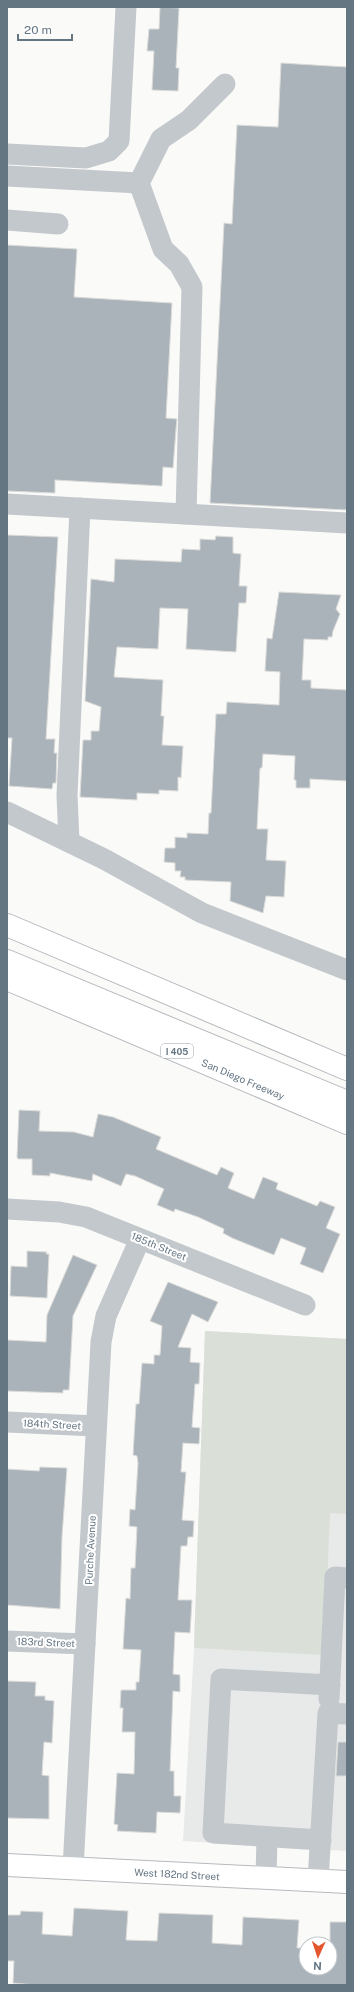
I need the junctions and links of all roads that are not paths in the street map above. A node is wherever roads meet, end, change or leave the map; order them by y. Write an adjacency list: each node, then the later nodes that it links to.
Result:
1 (126, 7): 3 (street)
2 (225, 84): 5 (street)
3 (7, 154)
4 (7, 176): 5 (street)
5 (139, 183): 10 (street)
6 (7, 220): 7 (street)
7 (58, 224)
8 (7, 504): 9 (street)
9 (80, 508): 10 (street); 13 (street)
10 (186, 514): 11 (street)
11 (347, 523)
12 (7, 812): 13 (street)
13 (70, 842): 16 (street)
14 (7, 925): 18 (main road)
15 (7, 961): 19 (main road)
16 (347, 970)
17 (7, 979): 20 (main road, San Diego Freeway / I 405)
18 (347, 1069)
19 (347, 1102)
20 (347, 1123)
21 (7, 1209): 22 (street, 185th Street)
22 (140, 1239): 23 (street, 185th Street); 25 (street, Purche Avenue)
23 (305, 1305)
24 (7, 1422): 25 (street, 184th Street)
25 (96, 1426): 28 (street, Purche Avenue)
26 (347, 1578): 29 (street)
27 (7, 1641): 28 (street, 183rd Street)
28 (85, 1644): 34 (street, Purche Avenue)
29 (330, 1685): 30 (street); 31 (street)
30 (338, 1713): 32 (street)
31 (267, 1837): 32 (street); 35 (street)
32 (321, 1840): 36 (street)
33 (7, 1865): 34 (main road, West 182nd Street)
34 (73, 1869): 35 (main road, West 182nd Street)
35 (266, 1878): 36 (main road, West 182nd Street)
36 (318, 1881): 37 (main road, West 182nd Street)
37 (347, 1882)

